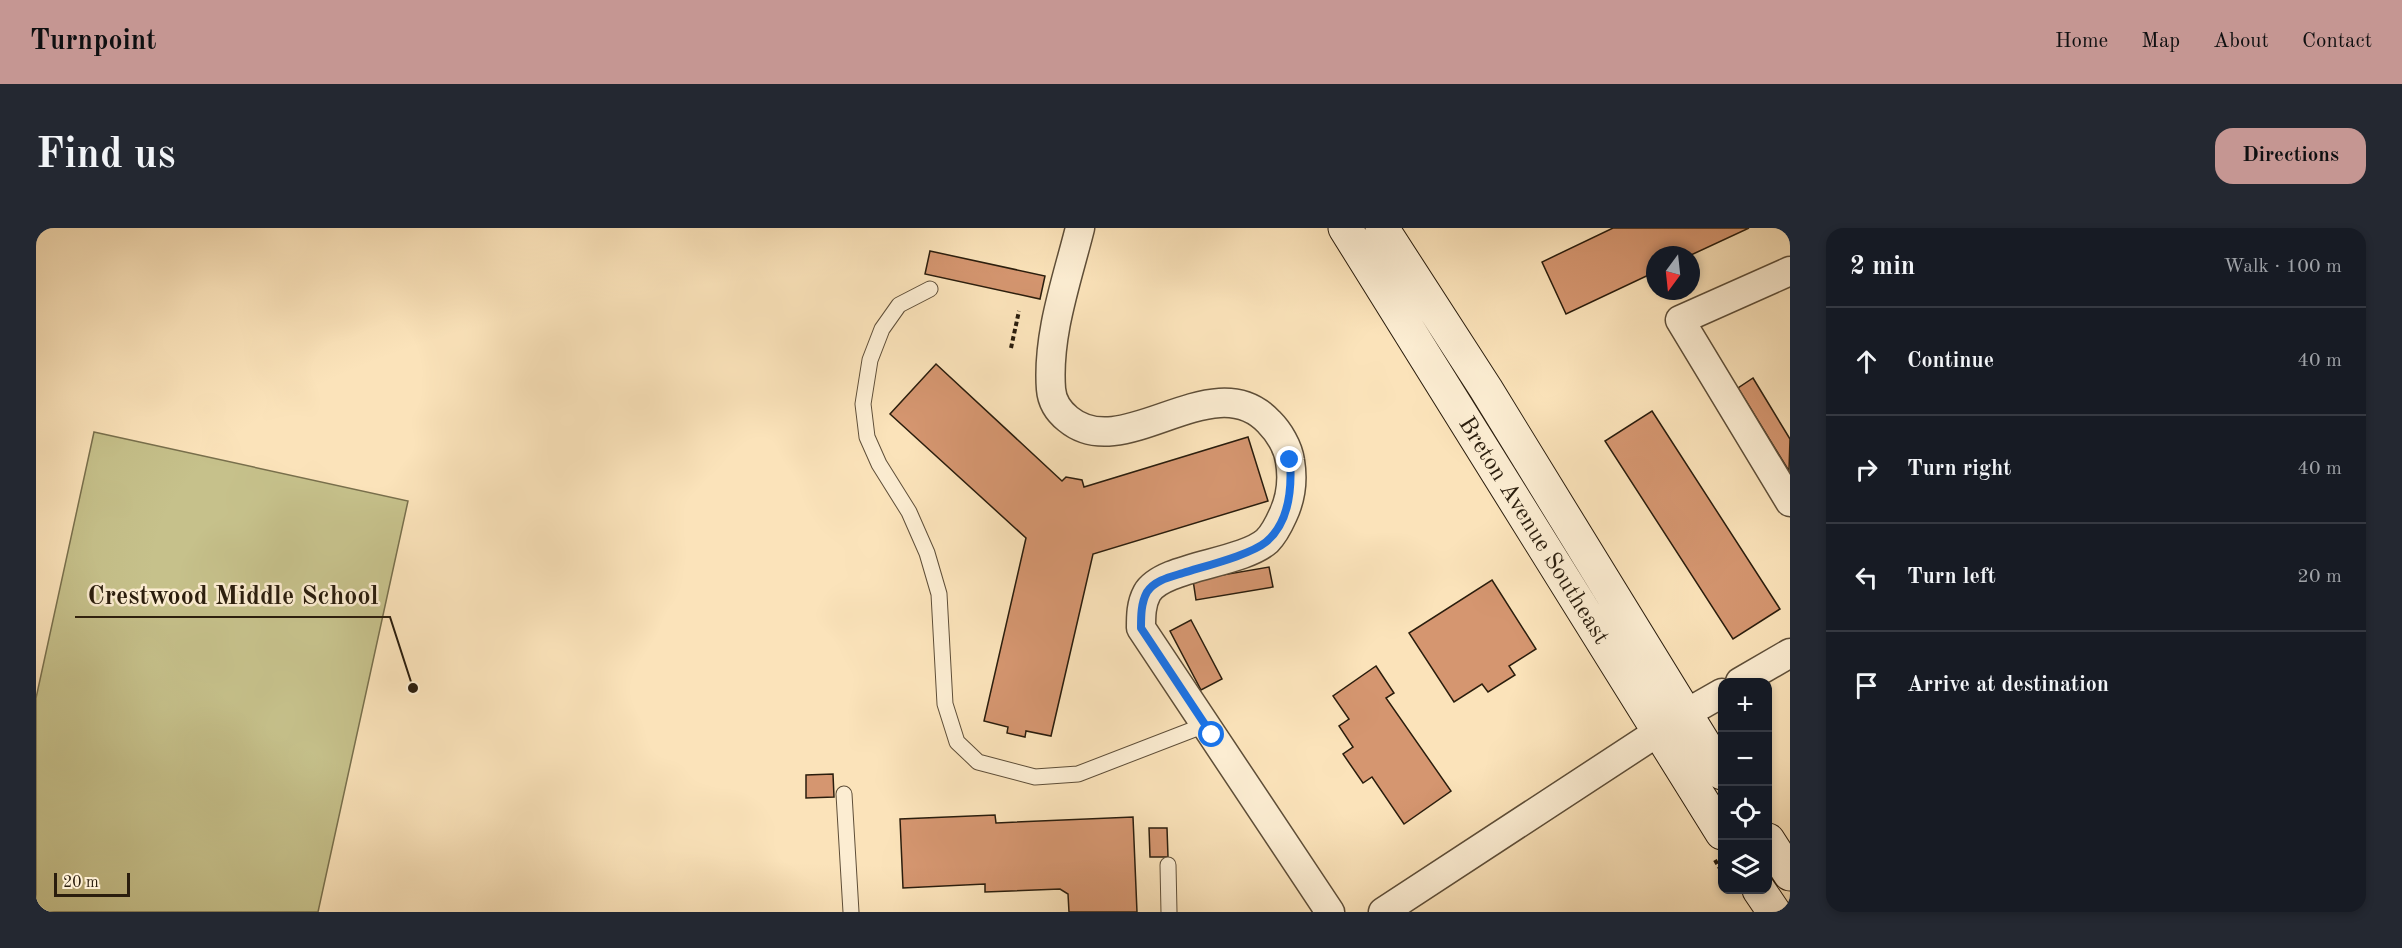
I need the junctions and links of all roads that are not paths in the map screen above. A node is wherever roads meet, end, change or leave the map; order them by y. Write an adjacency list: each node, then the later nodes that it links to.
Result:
1 (1080, 228): 11 (street)
2 (1345, 228): 12 (main road, Breton Avenue Southeast)
3 (1382, 228): 10 (main road, Breton Avenue Southeast)
4 (1790, 272): 6 (street)
5 (930, 290): 11 (lane)
6 (1790, 502)
7 (1790, 653): 8 (street)
8 (1747, 678)
9 (1718, 695): 10 (street)
10 (1687, 713): 12 (street); 13 (main road, Breton Avenue Southeast)
11 (1205, 725): 22 (street)
12 (1658, 732): 15 (main road, Breton Avenue Southeast); 23 (street)
13 (1718, 766)
14 (844, 794): 20 (lane)
15 (1718, 826)
16 (1772, 847): 18 (main road)
17 (1168, 865): 21 (lane)
18 (1790, 874)
19 (1762, 894): 24 (main road)
20 (851, 912)
21 (1169, 912)
22 (1330, 912)
23 (1383, 912)
24 (1773, 912)

